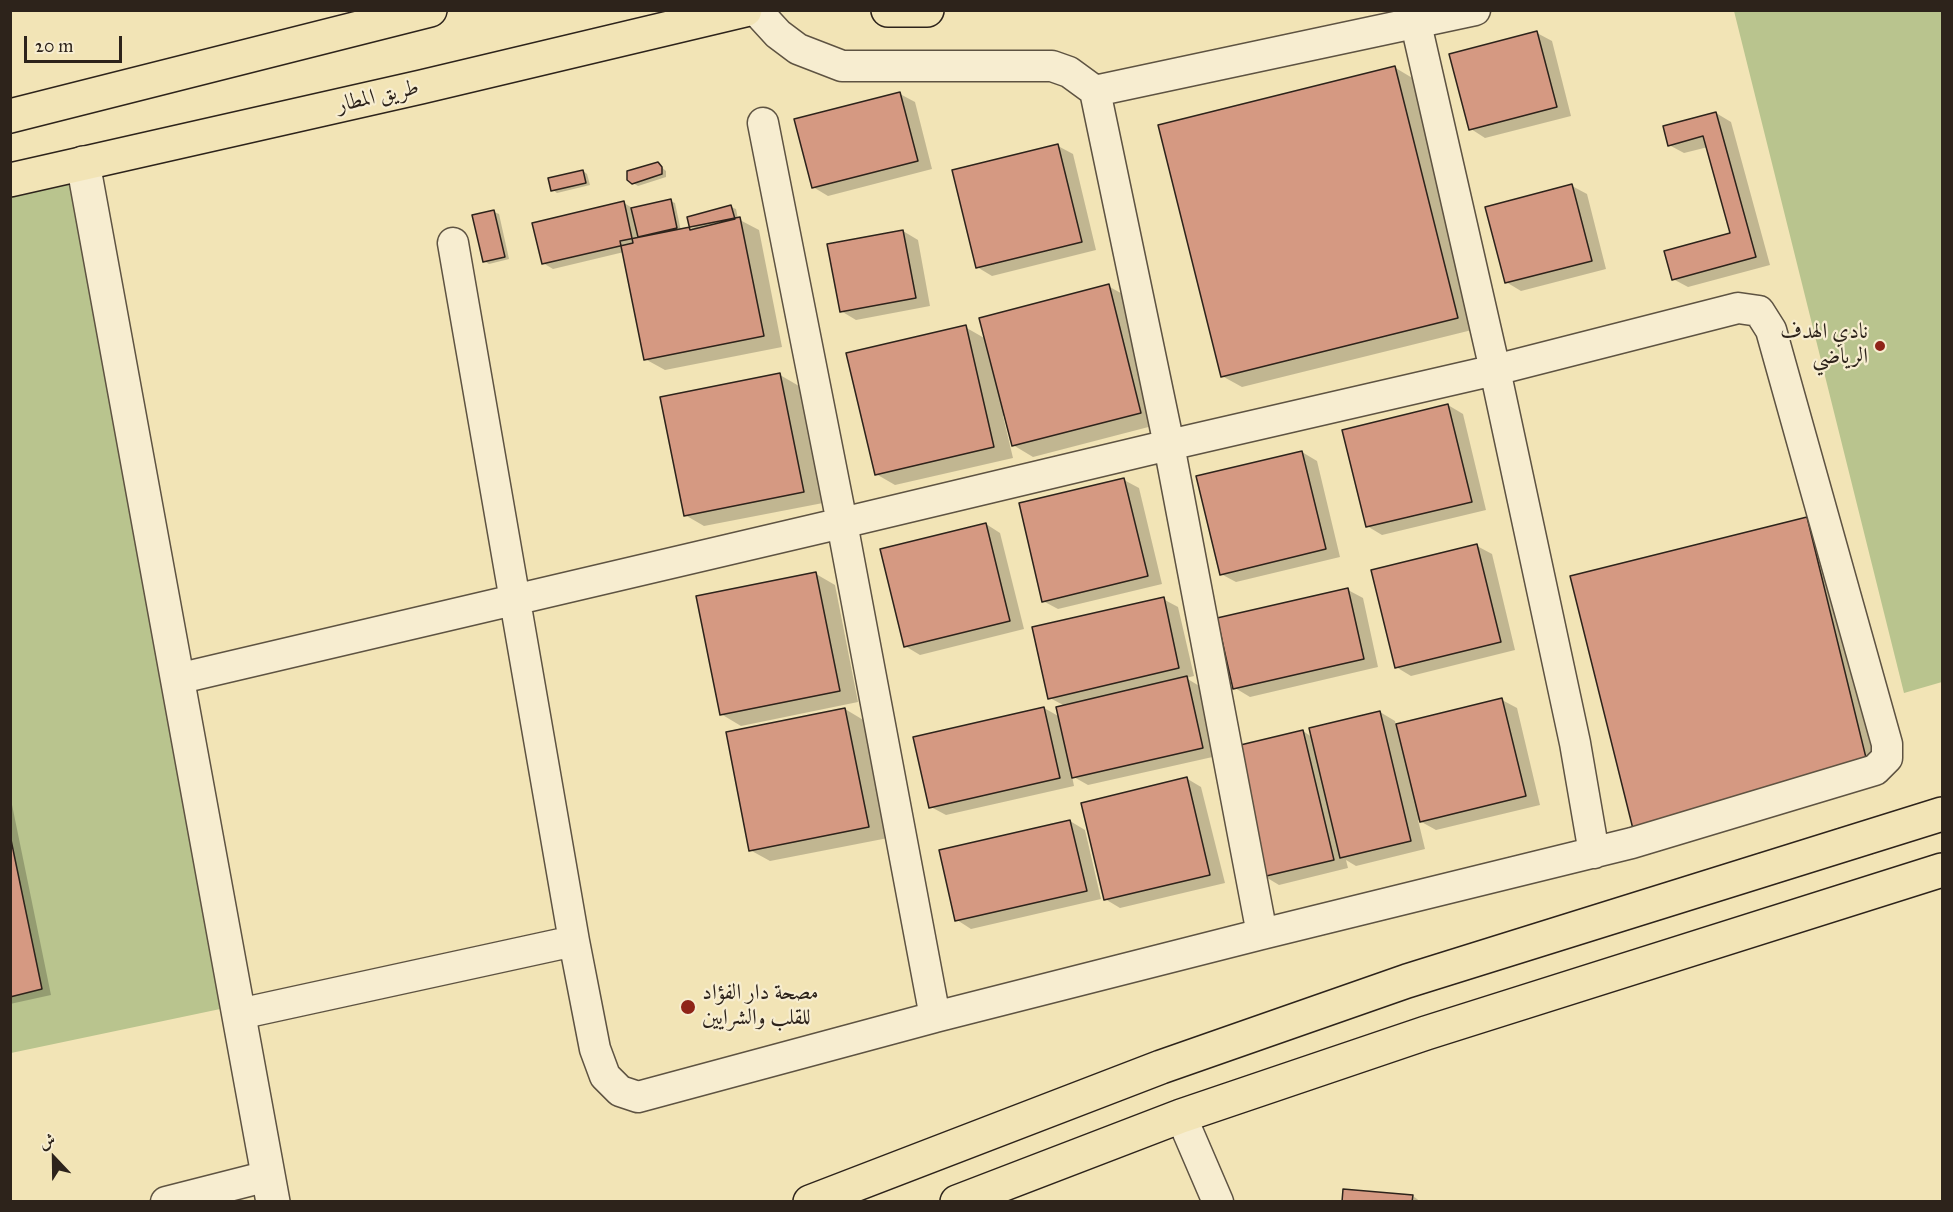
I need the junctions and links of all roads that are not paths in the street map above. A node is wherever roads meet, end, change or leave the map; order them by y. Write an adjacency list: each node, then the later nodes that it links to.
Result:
1 (430, 10): 9 (main road)
2 (745, 10): 11 (main road, طريق المطار)
3 (756, 10): 8 (street)
4 (888, 10): 5 (main road)
5 (927, 10)
6 (1475, 10): 7 (street)
7 (1416, 24): 8 (street); 14 (street)
8 (1095, 91): 15 (street)
9 (10, 116)
10 (764, 123): 16 (street)
11 (83, 163): 12 (main road, طريق المطار); 18 (street)
12 (10, 180)
13 (453, 243): 17 (street)
14 (1495, 370): 15 (street); 20 (street); 20 (street)
15 (1168, 445): 16 (street); 22 (street)
16 (842, 523): 17 (street); 25 (street)
17 (515, 599): 18 (street); 23 (street)
18 (177, 679): 24 (street)
19 (1942, 814): 29 (main road)
20 (1594, 853): 22 (street)
21 (1942, 870): 26 (main road)
22 (1262, 934): 25 (street)
23 (574, 941): 24 (street); 25 (street)
24 (239, 1014): 27 (street)
25 (936, 1017)
26 (1181, 1116): 30 (main road); 31 (street)
27 (270, 1189): 28 (street)
28 (166, 1202)
29 (810, 1202)
30 (957, 1202)
31 (1218, 1202)

